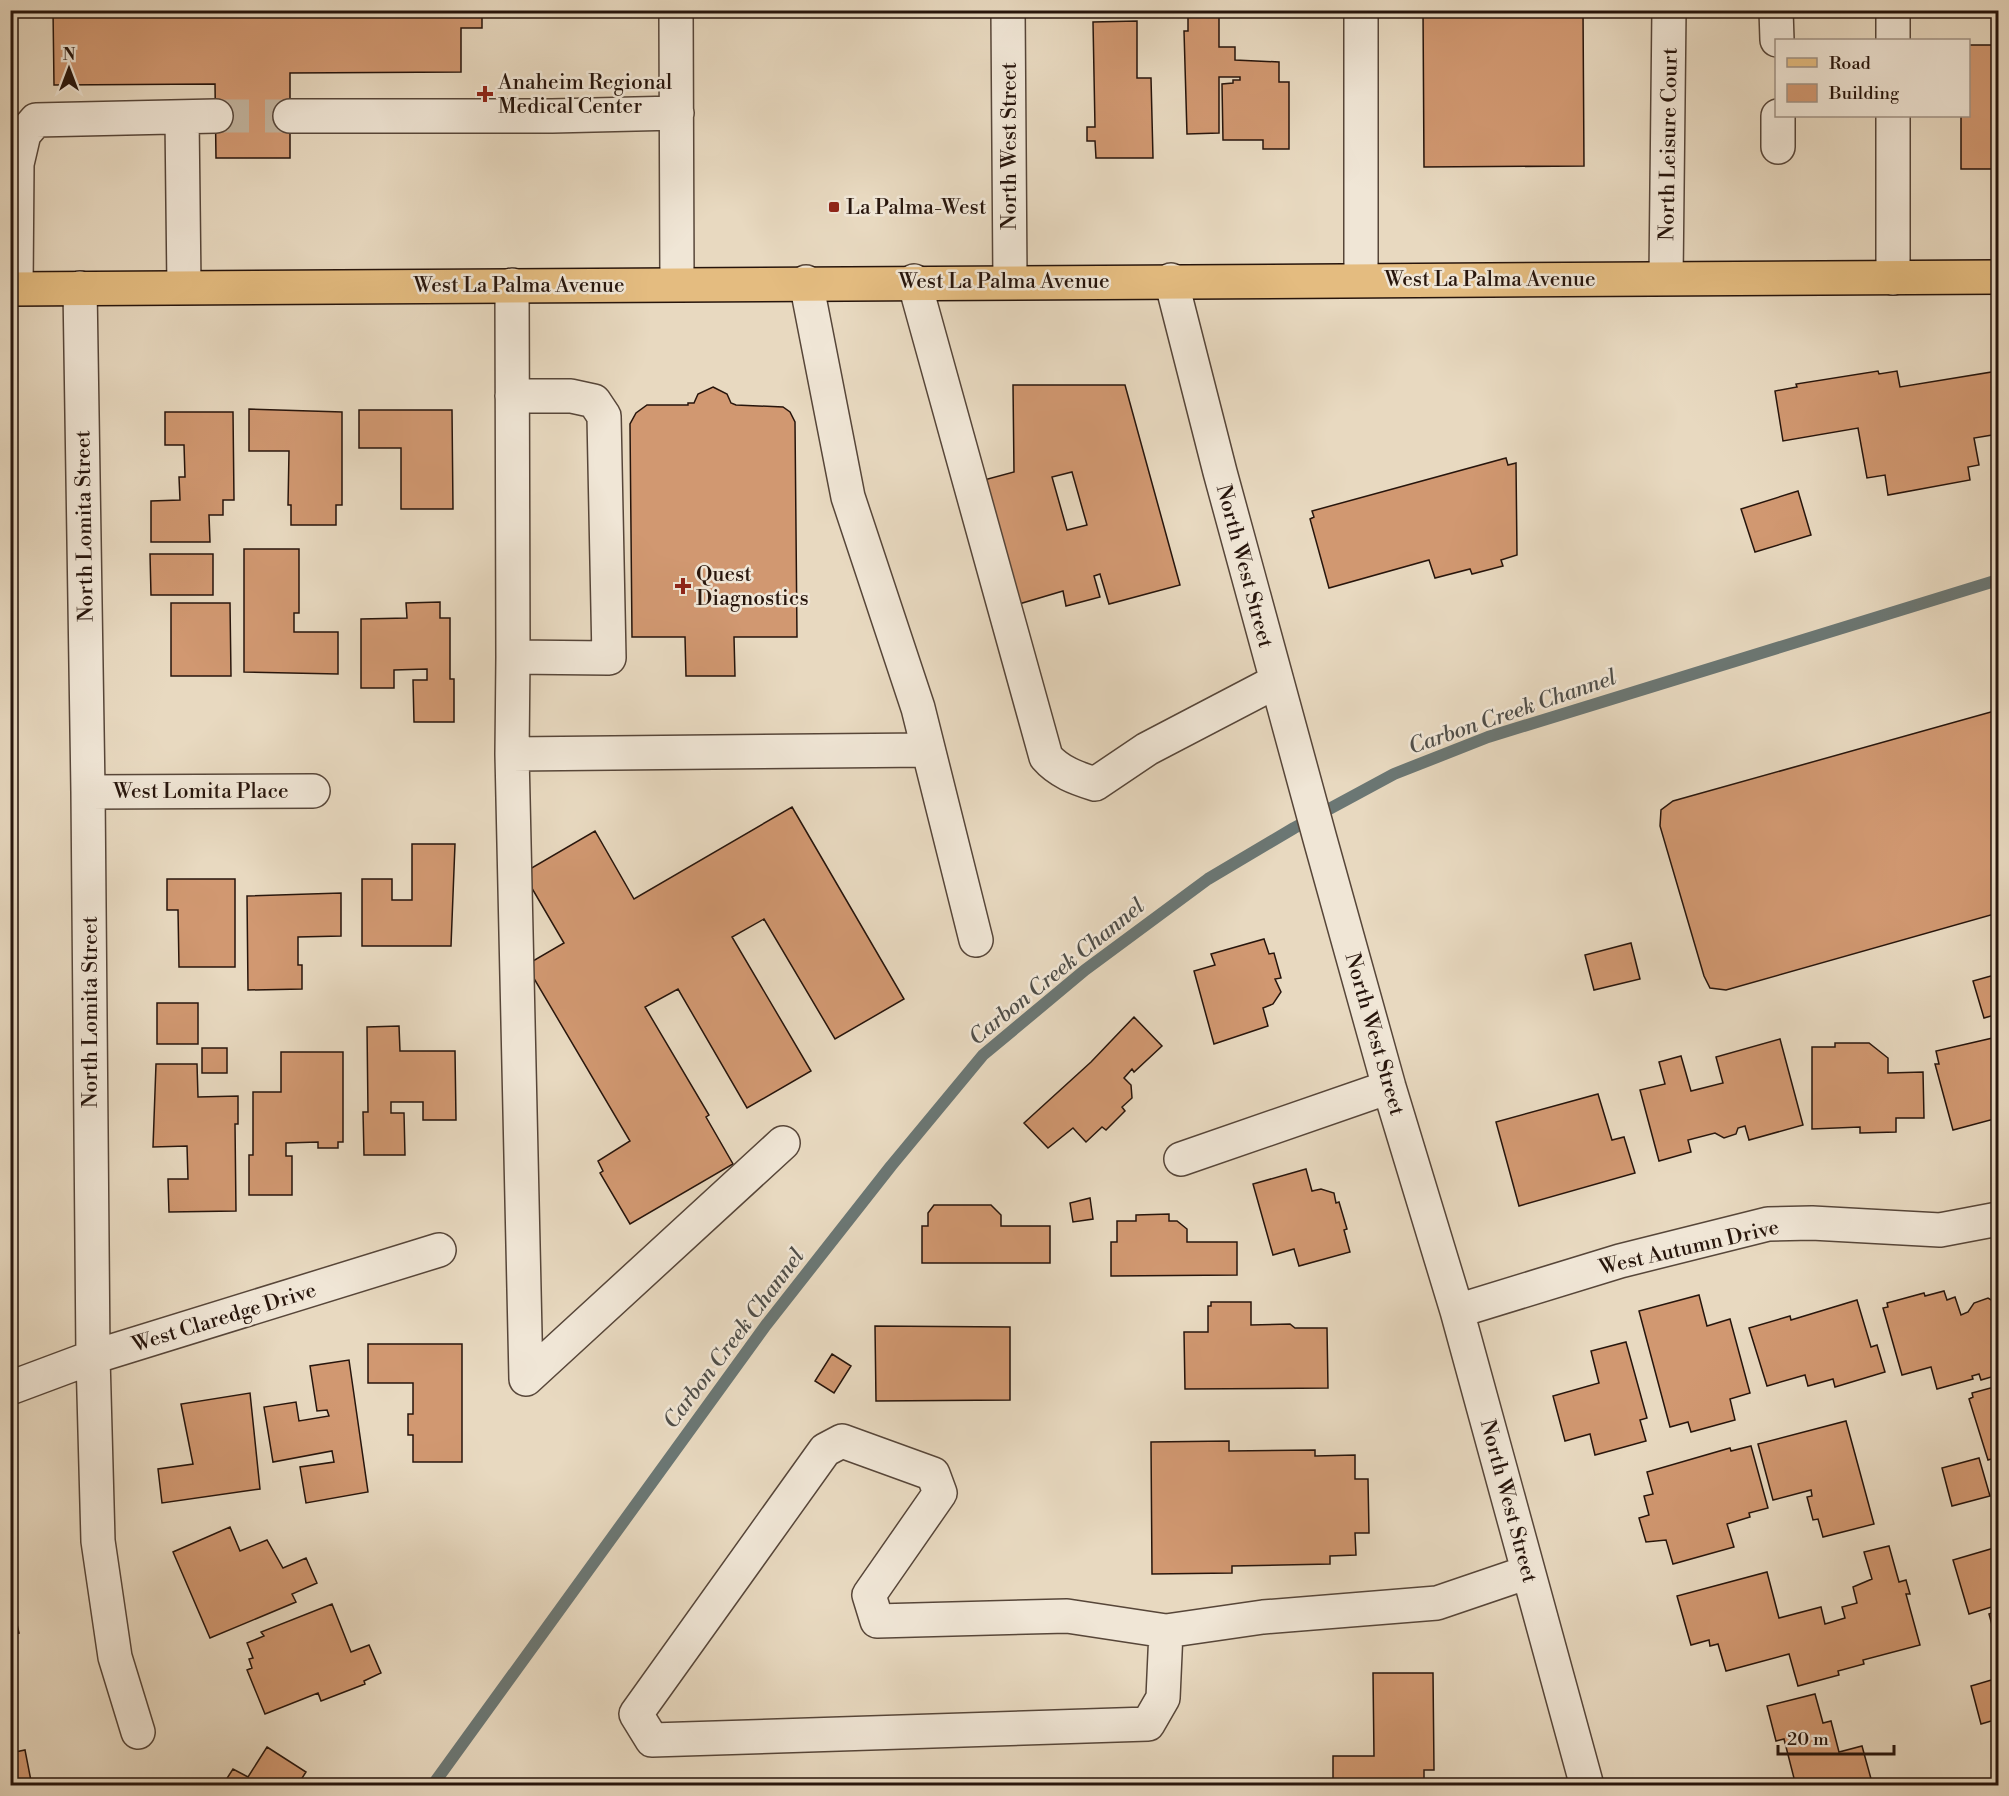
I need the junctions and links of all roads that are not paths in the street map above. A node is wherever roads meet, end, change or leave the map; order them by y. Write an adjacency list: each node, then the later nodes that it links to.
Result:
1 (676, 10): 9 (street)
2 (1008, 10): 22 (street, North West Street)
3 (1361, 10): 19 (street)
4 (1669, 10): 17 (street, North Leisure Court)
5 (1776, 10): 7 (street)
6 (1893, 10): 8 (street)
7 (1777, 39)
8 (1893, 39)
9 (677, 113): 11 (street); 24 (street)
10 (216, 116): 12 (street)
11 (290, 116)
12 (182, 117): 26 (street); 27 (street)
13 (1778, 117): 15 (street)
14 (1893, 117): 18 (street)
15 (1778, 147)
16 (1998, 277): 18 (main road, West La Palma Avenue)
17 (1666, 278): 18 (main road, West La Palma Avenue); 19 (main road, West La Palma Avenue)
18 (1893, 278)
19 (1361, 279): 20 (main road, West La Palma Avenue)
20 (1171, 280): 22 (main road, West La Palma Avenue); 31 (street, North West Street)
21 (914, 281): 22 (main road, West La Palma Avenue); 23 (main road, West La Palma Avenue); 31 (street)
22 (1010, 281)
23 (806, 282): 24 (main road, West La Palma Avenue); 32 (street)
24 (677, 283): 25 (main road, West La Palma Avenue)
25 (512, 285): 26 (main road, West La Palma Avenue); 29 (street)
26 (184, 287): 28 (main road, West La Palma Avenue)
27 (13, 288): 28 (main road, West La Palma Avenue)
28 (80, 288): 35 (street, North Lomita Street)
29 (512, 396): 30 (street); 30 (street)
30 (513, 657): 33 (street)
31 (1277, 681): 37 (street, North West Street)
32 (928, 750): 33 (street); 36 (street)
33 (512, 754): 38 (street)
34 (313, 790): 35 (street, West Lomita Place)
35 (88, 792): 43 (street, North Lomita Street)
36 (976, 940)
37 (1389, 1087): 39 (street); 42 (street, North West Street)
38 (783, 1143)
39 (1181, 1159)
40 (1998, 1219): 42 (street, West Autumn Drive)
41 (439, 1250): 43 (street, West Claredge Drive)
42 (1456, 1311): 45 (street, North West Street)
43 (93, 1357): 44 (street, West Claredge Drive); 47 (street, North Lomita Street)
44 (10, 1388)
45 (1528, 1572): 46 (street); 48 (street, North West Street)
46 (1166, 1631): 46 (street)
47 (138, 1732)
48 (1587, 1785)

